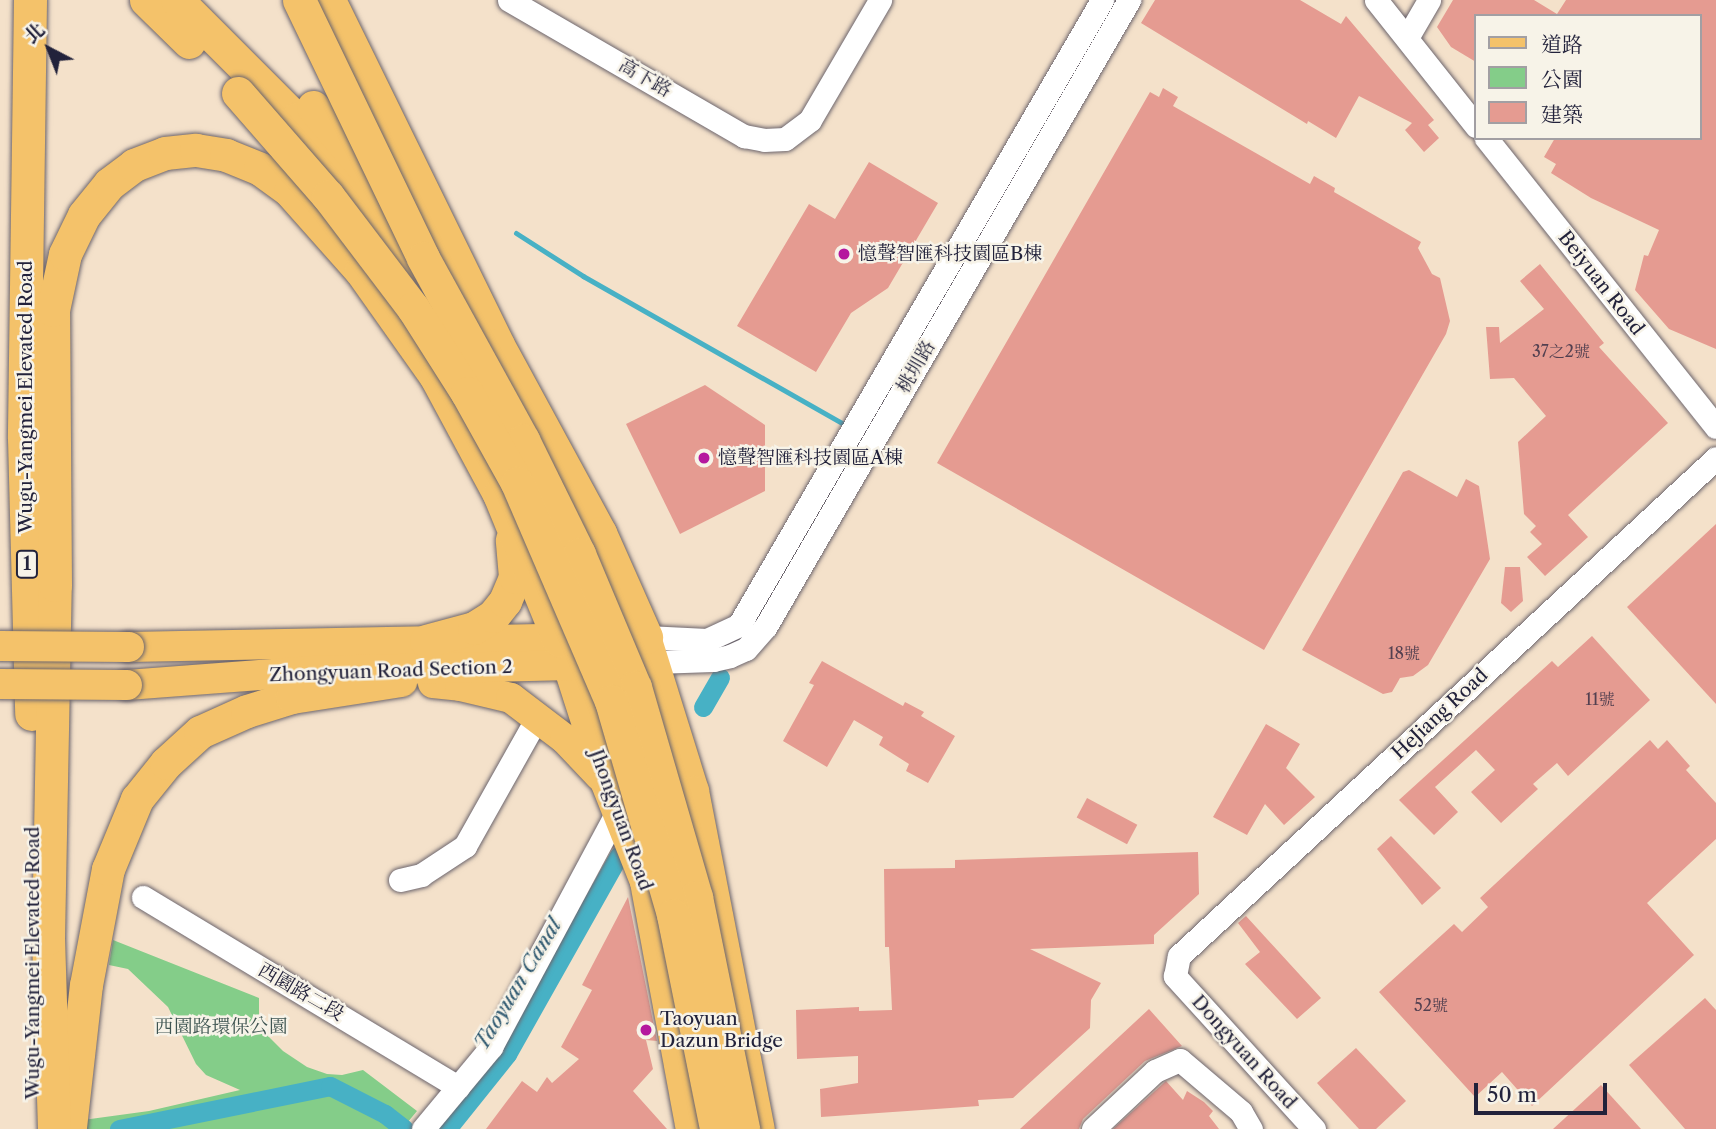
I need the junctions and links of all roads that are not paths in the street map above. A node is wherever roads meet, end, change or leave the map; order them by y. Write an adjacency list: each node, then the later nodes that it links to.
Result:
1 (30, 0): 40 (highway, Wugu-Yangmei Elevated Road / 1, bridge)
2 (146, 0): 44 (highway, bridge)
3 (177, 0): 16 (highway)
4 (207, 0): 17 (highway)
5 (299, 0): 45 (highway, bridge)
6 (328, 0): 17 (highway)
7 (509, 0): 8 (street, 高下路)
8 (880, 0)
9 (1102, 0): 24 (street, 桃圳路)
10 (1129, 0): 24 (street, 桃圳路)
11 (1376, 0): 13 (street)
12 (1429, 0): 13 (street)
13 (1407, 38): 14 (street)
14 (1474, 123)
15 (1488, 140): 19 (street, Beiyuan Road)
16 (361, 199): 18 (highway); 25 (highway)
17 (498, 345): 24 (highway)
18 (436, 377): 21 (highway); 41 (highway)
19 (1716, 427)
20 (1716, 458): 35 (street, HeJiang Road)
21 (499, 494): 22 (highway); 26 (highway)
22 (426, 641): 23 (main road, Zhongyuan Road Section 2, bridge); 26 (main road, Zhongyuan Road Section 2)
23 (0, 646)
24 (650, 649): 25 (main road, Zhongyuan Road Section 2); 36 (main road)
25 (609, 651): 26 (main road, Zhongyuan Road Section 2); 36 (main road)
26 (564, 653): 27 (main road, Zhongyuan Road Section 2); 31 (main road, Jhongyuan Road)
27 (349, 670): 28 (main road); 29 (main road, Zhongyuan Road Section 2, bridge)
28 (401, 680): 30 (main road); 42 (highway)
29 (0, 684)
30 (538, 716): 31 (main road); 33 (street)
31 (605, 781): 32 (main road, Jhongyuan Road)
32 (618, 810): 37 (street); 43 (main road, Jhongyuan Road)
33 (400, 880)
34 (143, 897): 37 (street, 西園路二段)
35 (1175, 976): 38 (street, Dongyuan Road)
36 (733, 991): 46 (main road)
37 (458, 1087): 39 (street)
38 (1302, 1126)
39 (425, 1127)
40 (32, 1129)
41 (54, 1129)
42 (69, 1129)
43 (691, 1129)
44 (716, 1129)
45 (743, 1129)
46 (760, 1129)
47 (1093, 1129): 48 (street)
48 (1251, 1129)

